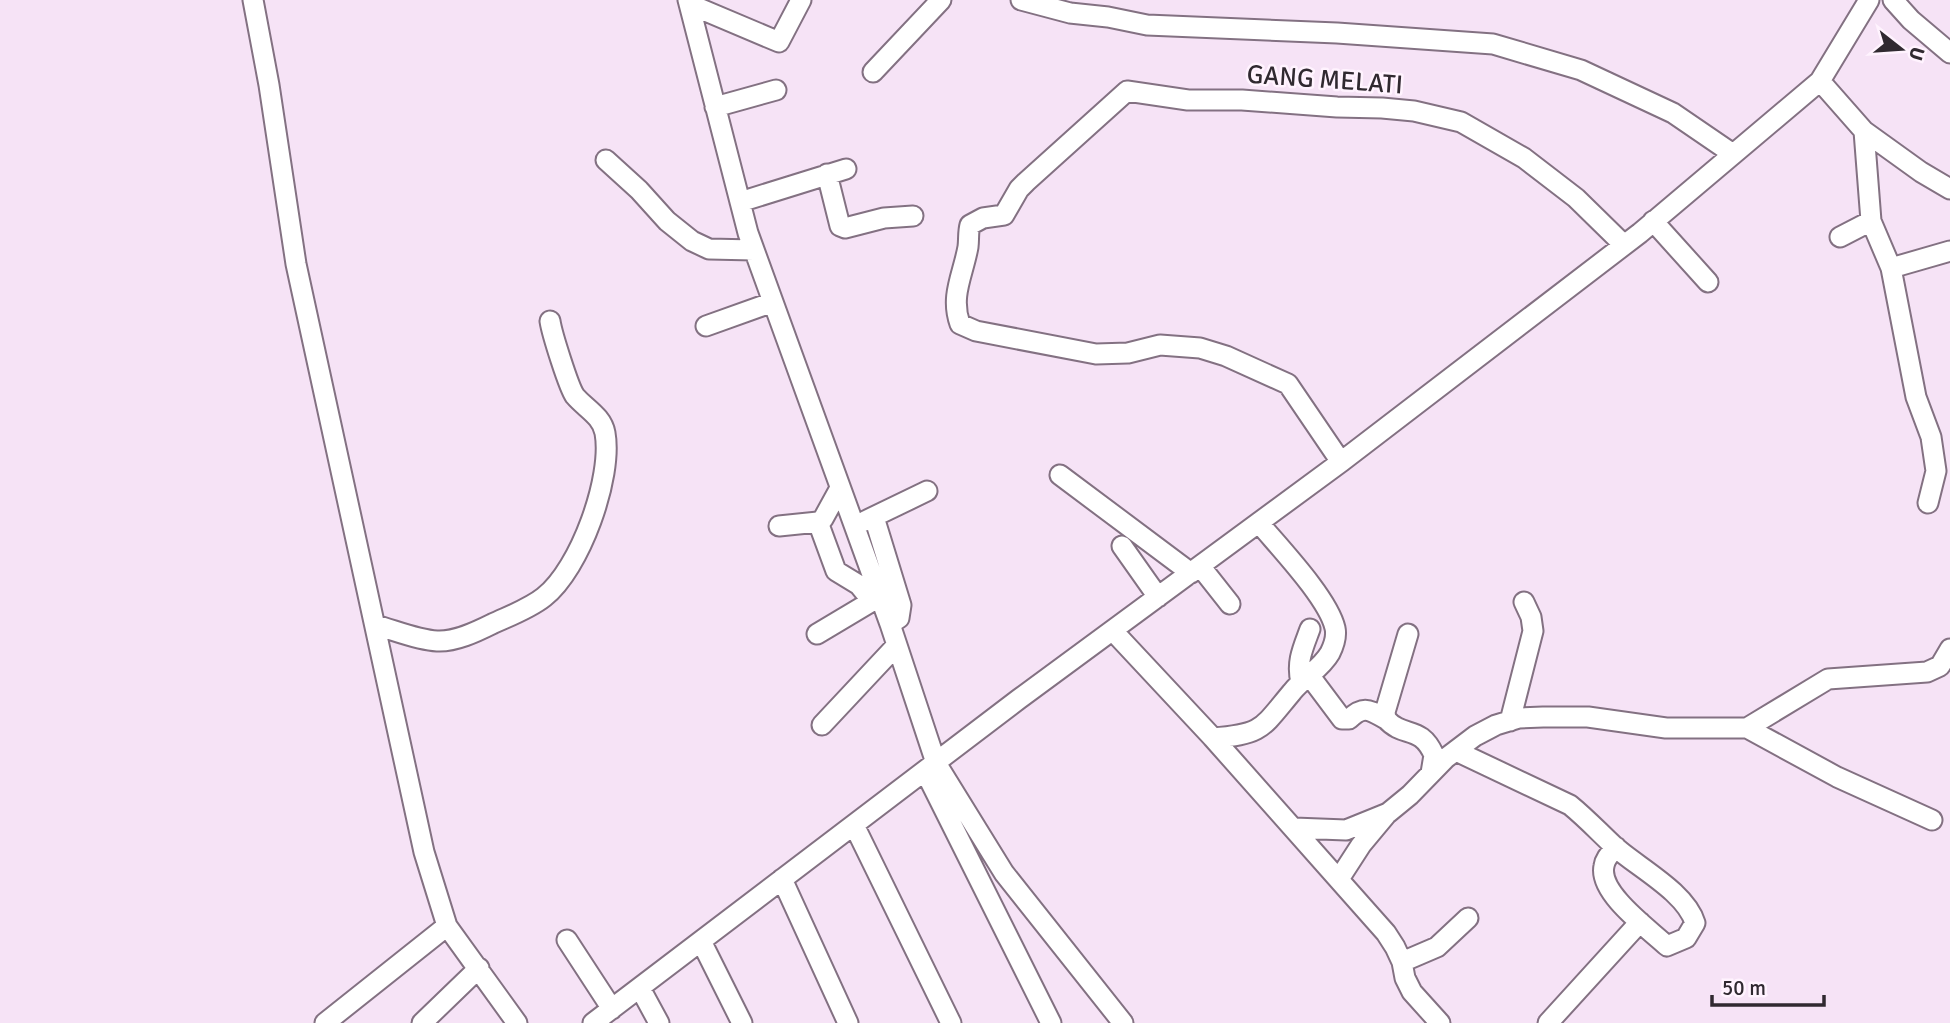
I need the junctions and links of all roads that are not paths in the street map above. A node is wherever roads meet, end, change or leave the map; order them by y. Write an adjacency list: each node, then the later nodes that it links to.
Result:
1 (253, 0): 50 (street)
2 (802, 0): 7 (street)
3 (940, 0): 10 (street)
4 (1021, 0): 8 (street)
5 (1869, 0): 11 (street)
6 (1893, 0): 9 (street)
7 (688, 2): 13 (street)
8 (1108, 9): 15 (street)
9 (1950, 53)
10 (873, 72)
11 (1820, 81): 14 (street); 15 (street)
12 (776, 90): 13 (street)
13 (715, 107): 20 (street)
14 (1864, 131): 19 (street); 23 (street)
15 (1733, 154): 22 (street)
16 (606, 160): 26 (street)
17 (846, 169): 18 (street)
18 (827, 174): 20 (street); 21 (street)
19 (1950, 188)
20 (740, 202): 26 (street)
21 (913, 216)
22 (1653, 221): 25 (street); 29 (street)
23 (1871, 221): 24 (street); 28 (street)
24 (1840, 237)
25 (1624, 245): 33 (street); 33 (street, GANG MELATI)
26 (754, 250): 30 (street)
27 (1950, 251): 28 (street)
28 (1891, 268): 37 (street)
29 (1708, 282)
30 (773, 302): 32 (street); 35 (street)
31 (550, 321): 50 (street)
32 (706, 326)
33 (1341, 462): 40 (street)
34 (1060, 475): 44 (street)
35 (840, 488): 39 (street); 42 (street)
36 (928, 491): 38 (street)
37 (1928, 503)
38 (874, 517): 42 (street); 49 (street)
39 (818, 522): 41 (street); 46 (street)
40 (1259, 523): 44 (street); 57 (street)
41 (779, 526)
42 (854, 526): 46 (street)
43 (1122, 546): 45 (street)
44 (1196, 570): 45 (street); 48 (street)
45 (1158, 597): 52 (street)
46 (876, 599): 49 (street); 53 (street)
47 (1524, 602): 59 (street)
48 (1230, 604)
49 (890, 624): 55 (street)
50 (375, 625): 75 (street)
51 (1310, 629): 57 (street)
52 (1113, 631): 62 (street); 64 (street)
53 (817, 634)
54 (1408, 634): 58 (street)
55 (896, 646): 60 (street); 64 (street)
56 (1950, 649): 61 (street)
57 (1305, 679): 58 (street); 62 (street)
58 (1386, 719): 65 (street)
59 (1510, 721): 61 (street); 63 (street)
60 (822, 725)
61 (1747, 728): 67 (street)
62 (1213, 738): 69 (street)
63 (1456, 751): 65 (street); 70 (street)
64 (931, 767): 68 (street); 90 (street); 91 (street)
65 (1431, 773): 66 (street)
66 (1388, 813): 69 (street); 72 (street)
67 (1932, 820)
68 (854, 824): 71 (street); 89 (street)
69 (1294, 828): 72 (street)
70 (1616, 847): 74 (street); 74 (street)
71 (782, 879): 77 (street); 88 (street)
72 (1339, 879): 78 (street)
73 (1468, 918): 78 (street)
74 (1640, 922): 93 (street)
75 (447, 926): 79 (street); 82 (street)
76 (567, 940): 81 (street)
77 (701, 941): 80 (street); 87 (street)
78 (1402, 962): 92 (street)
79 (479, 968): 83 (street); 84 (street)
80 (640, 988): 81 (street); 86 (street)
81 (612, 1009): 85 (street)
82 (325, 1023)
83 (422, 1023)
84 (517, 1023)
85 (593, 1023)
86 (659, 1023)
87 (742, 1023)
88 (848, 1023)
89 (951, 1023)
90 (1051, 1023)
91 (1123, 1023)
92 (1440, 1023)
93 (1548, 1023)

